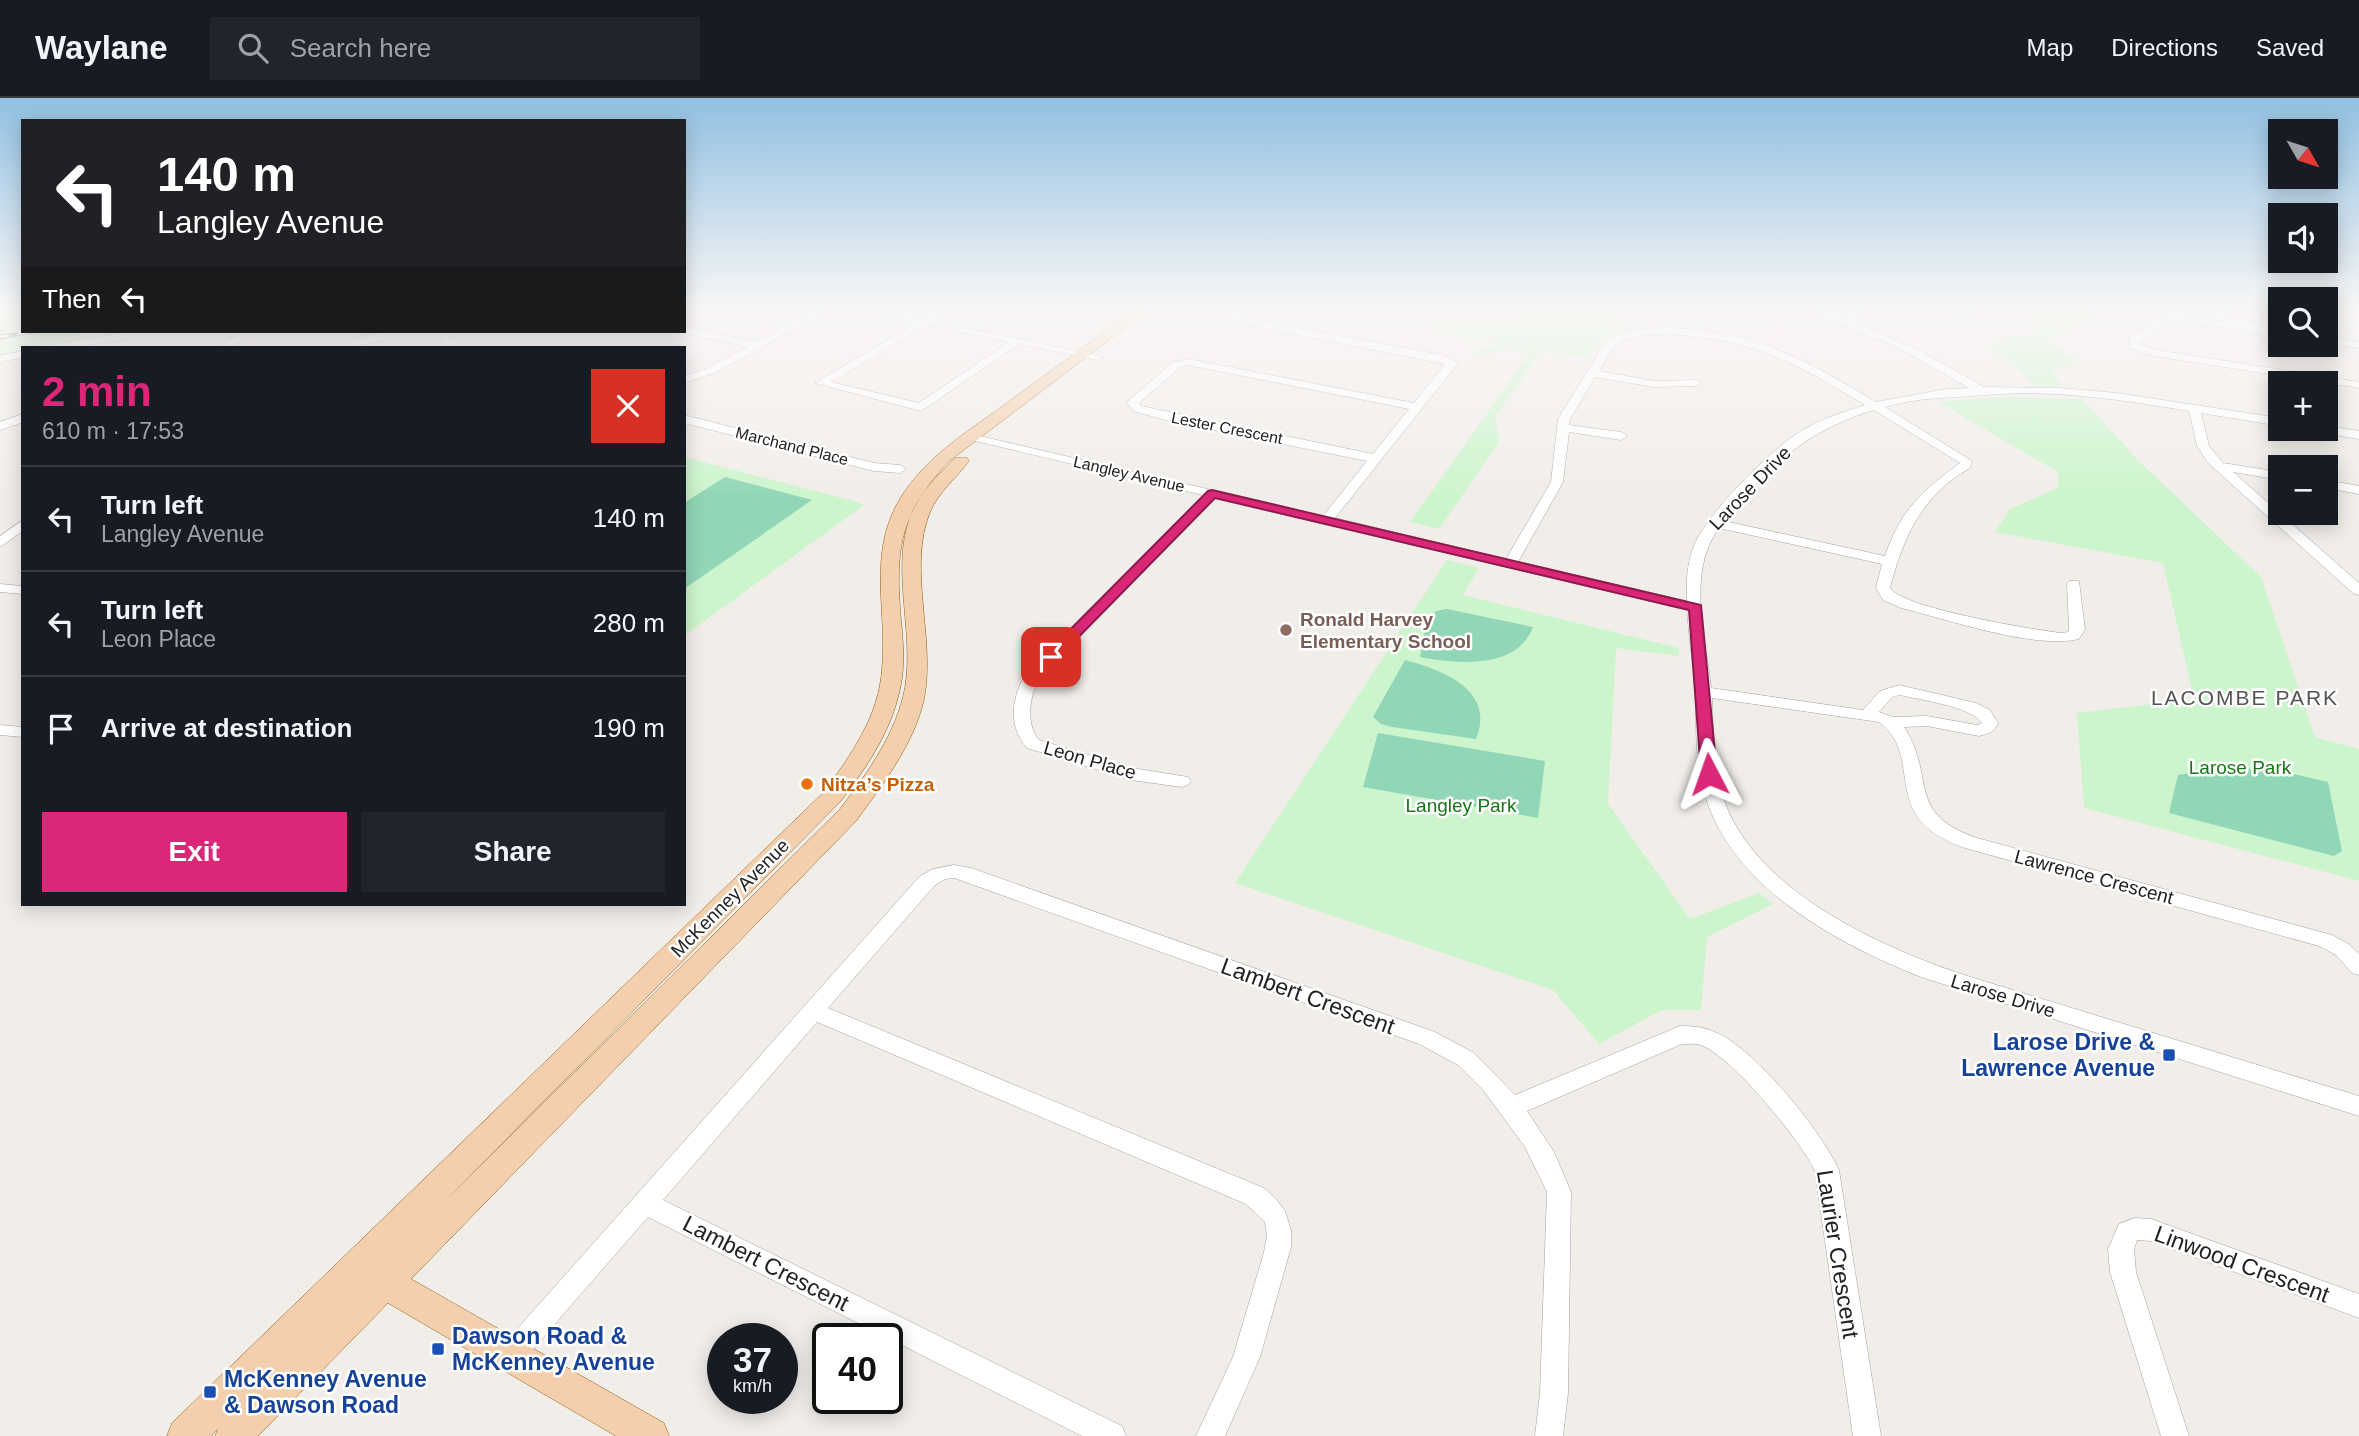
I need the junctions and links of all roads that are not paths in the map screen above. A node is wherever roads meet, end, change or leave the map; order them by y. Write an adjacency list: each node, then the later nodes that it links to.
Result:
1 (709, 371): 12 (street)
2 (841, 371): 3 (street)
3 (973, 371)
4 (1069, 371): 27 (main road, McKenney Avenue)
5 (1170, 371): 28 (street, Lester Crescent)
6 (1239, 371): 17 (street, Lester Crescent)
7 (1447, 371): 17 (street)
8 (1818, 371): 16 (street)
9 (1951, 371): 15 (street)
10 (2277, 371): 14 (street)
11 (1592, 373): 13 (street); 23 (street)
12 (686, 379)
13 (1696, 383)
14 (2359, 384)
15 (1984, 391): 16 (street, Larose Drive); 18 (street, Larose Drive)
16 (1875, 406): 36 (street, Larose Drive); 39 (street)
17 (1419, 407): 28 (street)
18 (2194, 408): 21 (street, Larose Drive); 29 (street)
19 (21, 419): 22 (street)
20 (686, 420): 30 (street, Marchand Place)
21 (2268, 420)
22 (0, 426)
23 (1563, 428): 26 (street); 40 (street)
24 (2338, 432): 25 (street)
25 (2359, 435)
26 (1621, 436)
27 (979, 438): 34 (street, Langley Avenue); 57 (main road, McKenney Avenue); 57 (main road, McKenney Avenue)
28 (1377, 459): 35 (street)
29 (2219, 466): 31 (street); 44 (street)
30 (900, 469)
31 (2268, 474)
32 (2338, 486): 33 (street)
33 (2359, 490)
34 (1212, 494): 35 (street, Langley Avenue); 51 (street, Leon Place)
35 (1326, 521): 40 (street, Langley Avenue)
36 (1715, 523): 39 (street); 45 (street, Larose Drive)
37 (21, 526): 38 (street)
38 (0, 543)
39 (1889, 561): 41 (street)
40 (1510, 564): 45 (street, Langley Avenue)
41 (2074, 584)
42 (0, 588): 43 (street)
43 (21, 590)
44 (2359, 591)
45 (1696, 608): 46 (street, Larose Drive)
46 (1703, 692): 47 (street); 54 (street, Larose Drive)
47 (1870, 714): 48 (street); 48 (street)
48 (1891, 722): 52 (street, Lawrence Crescent)
49 (0, 730): 50 (street)
50 (21, 732)
51 (1182, 780)
52 (2359, 967)
53 (813, 1011): 55 (street, Lambert Crescent); 56 (street, Lambert Crescent); 64 (street)
54 (2359, 1106)
55 (1509, 1108): 65 (street, Lambert Crescent); 66 (street, Laurier Crescent)
56 (645, 1203): 59 (street, Lambert Crescent); 63 (street, Lambert Crescent)
57 (371, 1275): 59 (main road); 60 (main road, McKenney Avenue); 61 (main road, McKenney Avenue)
58 (2359, 1306): 67 (street, Linwood Crescent)
59 (511, 1355): 62 (main road)
60 (185, 1436)
61 (233, 1436)
62 (651, 1436)
63 (1112, 1436)
64 (1210, 1436)
65 (1549, 1436)
66 (1867, 1436)
67 (2175, 1436)

